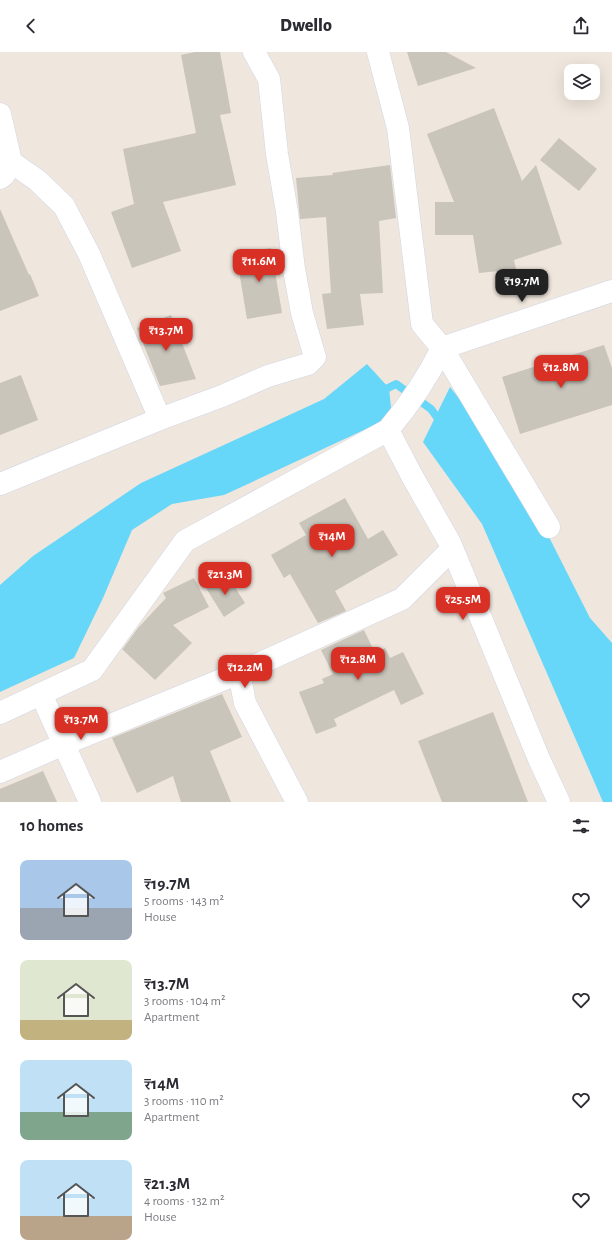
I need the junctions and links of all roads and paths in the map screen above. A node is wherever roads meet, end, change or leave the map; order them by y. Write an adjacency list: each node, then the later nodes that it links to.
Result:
1 (254, 52): 7 (street)
2 (378, 52): 6 (street)
3 (0, 114): 4 (street)
4 (5, 170): 7 (street)
5 (612, 291): 6 (street)
6 (438, 356): 8 (street); 10 (street)
7 (160, 419): 9 (street)
8 (388, 430): 11 (street); 13 (street)
9 (0, 484)
10 (549, 527)
11 (452, 549): 12 (street); 19 (street)
12 (239, 673): 15 (street); 18 (street)
13 (41, 694): 14 (street); 15 (street)
14 (0, 713)
15 (64, 744): 16 (street); 17 (street)
16 (0, 772)
17 (90, 802)
18 (297, 802)
19 (559, 802)

